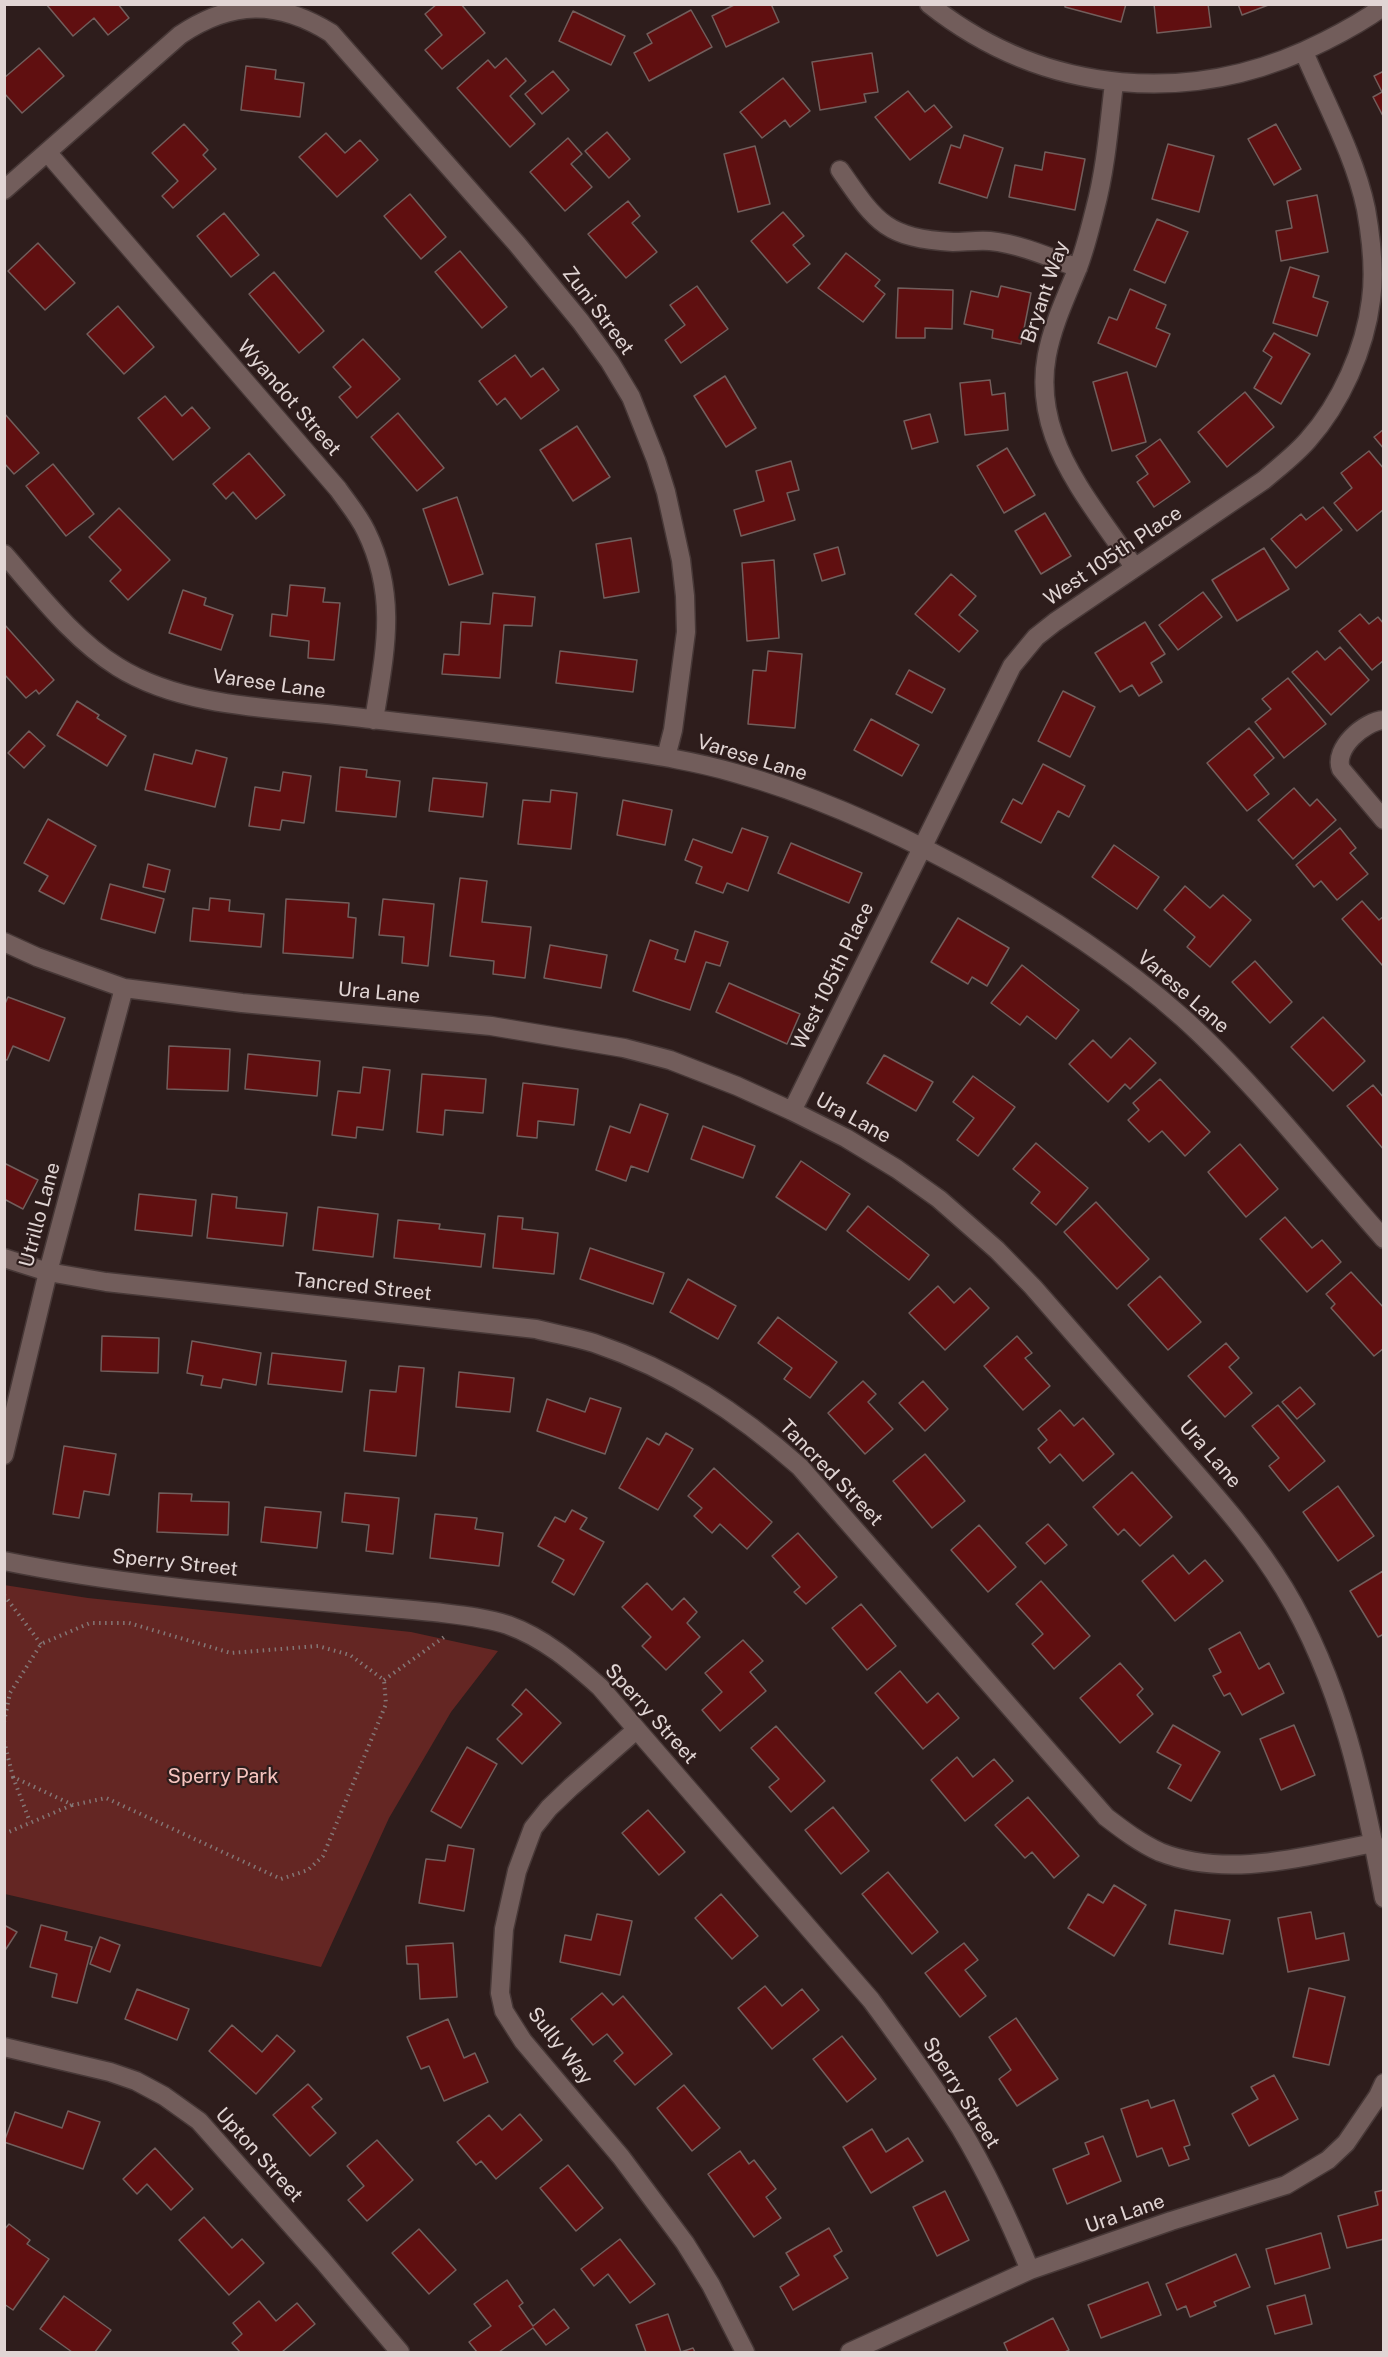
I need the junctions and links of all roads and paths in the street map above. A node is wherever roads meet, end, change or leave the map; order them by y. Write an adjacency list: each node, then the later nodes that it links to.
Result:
1 (929, 4): 5 (street)
2 (266, 6): 6 (street, Zuni Street); 15 (street, Zuni Street)
3 (1383, 6): 4 (street)
4 (1304, 52): 5 (street); 10 (street, West 105th Place)
5 (1114, 83): 9 (street, Bryant Way)
6 (47, 152): 8 (street, Zuni Street); 13 (street, Wyandot Street)
7 (840, 170): 9 (street)
8 (4, 190)
9 (1078, 268): 12 (street, Bryant Way)
10 (1378, 298): 12 (street, West 105th Place)
11 (4, 554): 13 (street, Varese Lane)
12 (1134, 567): 17 (street, West 105th Place)
13 (374, 720): 15 (street, Varese Lane)
14 (1383, 720): 16 (street)
15 (666, 757): 17 (street, Varese Lane)
16 (1383, 820)
17 (922, 846): 20 (street, West 105th Place); 21 (street, Varese Lane)
18 (4, 942): 19 (street, Ura Lane)
19 (124, 988): 20 (street, Ura Lane); 23 (street, Utrillo Lane)
20 (792, 1111): 34 (street, Ura Lane)
21 (1383, 1239)
22 (4, 1258): 23 (street, Tancred Street)
23 (48, 1272): 24 (street, Utrillo Lane); 38 (street, Tancred Street)
24 (4, 1455)
25 (4, 1561): 27 (street, Sperry Street)
26 (4, 1595): 28 (path)
27 (471, 1617): 29 (path); 31 (street, Sperry Street)
28 (41, 1644): 29 (path); 30 (path)
29 (384, 1680): 35 (path)
30 (4, 1722)
31 (636, 1730): 42 (street, Sperry Street); 44 (street, Sully Way)
32 (4, 1741): 33 (path)
33 (13, 1777): 35 (path); 36 (path)
34 (1375, 1803): 38 (street, Ura Lane)
35 (73, 1805): 36 (path)
36 (30, 1822): 37 (path)
37 (4, 1834)
38 (1374, 1843): 39 (street, Ura Lane)
39 (1383, 1898)
40 (4, 2047): 43 (street, Upton Street)
41 (1382, 2093): 42 (street, Ura Lane)
42 (1030, 2270): 45 (street, Ura Lane)
43 (400, 2352)
44 (745, 2352)
45 (850, 2352)

